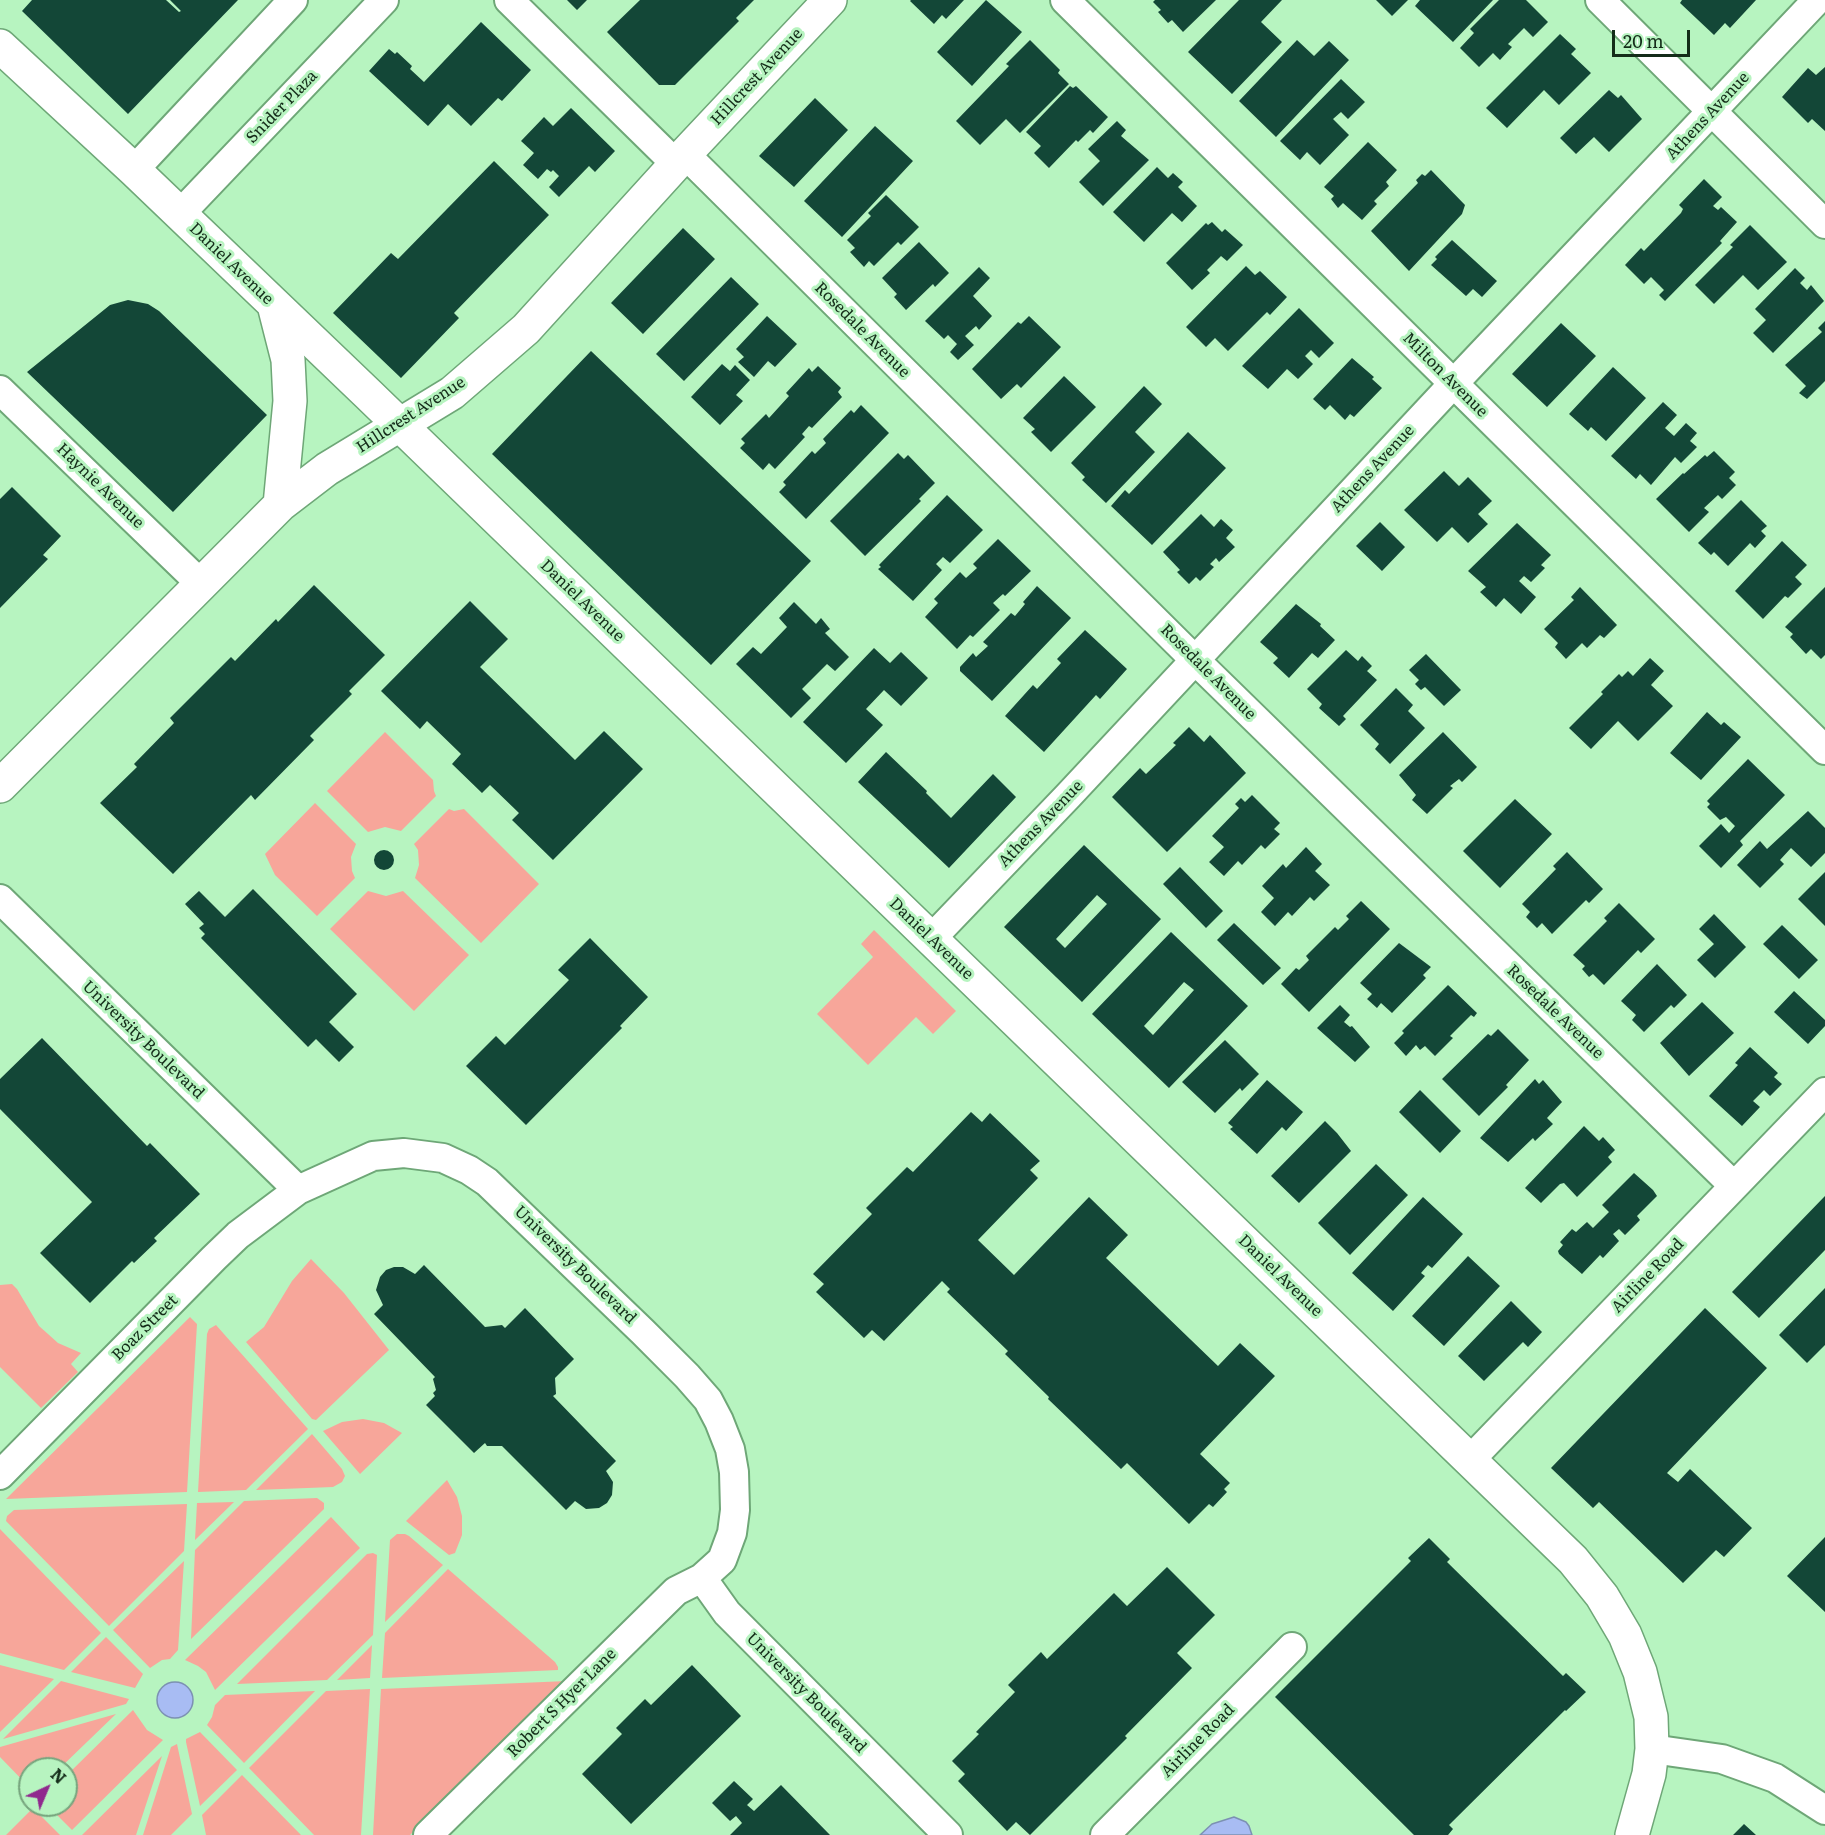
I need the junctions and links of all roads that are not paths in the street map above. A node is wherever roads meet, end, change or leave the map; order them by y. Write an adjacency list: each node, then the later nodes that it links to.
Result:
1 (293, 0): 11 (street)
2 (384, 0): 12 (street, Snider Plaza)
3 (509, 0): 10 (street, Rosedale Avenue)
4 (830, 0): 10 (street, Hillcrest Avenue)
5 (1065, 0): 15 (street, Milton Avenue)
6 (1600, 0): 9 (street)
7 (1817, 0): 9 (street, Athens Avenue)
8 (0, 46): 11 (street, Daniel Avenue)
9 (1712, 112): 13 (street); 15 (street, Athens Avenue)
10 (680, 159): 17 (street, Hillcrest Avenue); 20 (street, Rosedale Avenue)
11 (134, 170): 12 (street, Daniel Avenue)
12 (180, 214): 14 (street, Daniel Avenue)
13 (1825, 224)
14 (274, 305): 17 (street, Daniel Avenue); 18 (street)
15 (1453, 384): 20 (street, Athens Avenue); 21 (street, Milton Avenue)
16 (0, 390): 19 (street, Haynie Avenue)
17 (399, 424): 18 (street, Hillcrest Avenue); 24 (street, Daniel Avenue)
18 (280, 505): 19 (street, Hillcrest Avenue)
19 (200, 583): 22 (street, Hillcrest Avenue)
20 (1195, 660): 24 (street, Athens Avenue); 26 (street, Rosedale Avenue)
21 (1825, 750)
22 (0, 786)
23 (0, 899): 27 (street, University Boulevard)
24 (931, 939): 28 (street, Daniel Avenue)
25 (1824, 1095): 26 (street, Airline Road)
26 (1734, 1186): 28 (street, Airline Road)
27 (298, 1190): 29 (street, Boaz Street); 30 (street, University Boulevard)
28 (1470, 1460): 32 (street, Daniel Avenue)
29 (0, 1475)
30 (702, 1578): 34 (street, Robert S Hyer Lane); 35 (street, University Boulevard)
31 (1292, 1647): 36 (street, Airline Road)
32 (1652, 1749): 33 (street); 37 (street)
33 (1825, 1810)
34 (428, 1835)
35 (948, 1835)
36 (1105, 1835)
37 (1632, 1835)

